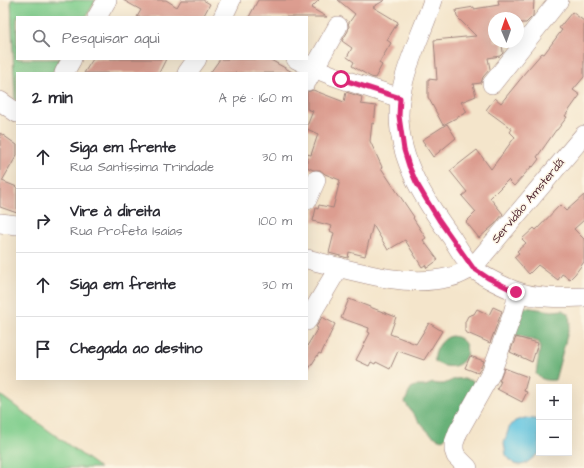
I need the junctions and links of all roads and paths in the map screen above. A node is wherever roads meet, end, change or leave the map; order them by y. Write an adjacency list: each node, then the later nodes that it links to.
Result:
1 (107, 0): 5 (street)
2 (231, 0): 6 (street)
3 (433, 0): 15 (street)
4 (559, 0): 14 (street)
5 (98, 16)
6 (223, 16)
7 (338, 26): 13 (street)
8 (71, 60): 11 (street)
9 (196, 60): 12 (street)
10 (297, 60): 13 (street)
11 (65, 72)
12 (188, 72)
13 (310, 74): 15 (street)
14 (492, 84)
15 (400, 98): 25 (street)
16 (0, 101): 17 (street)
17 (16, 112)
18 (584, 134): 25 (street, Servidão Amsterdã)
19 (316, 180): 20 (street)
20 (308, 198)
21 (0, 223): 22 (street)
22 (16, 225)
23 (308, 260): 24 (street)
24 (339, 267): 25 (street); 28 (street)
25 (473, 268): 26 (street)
26 (516, 292): 27 (street); 29 (street)
27 (584, 297)
28 (308, 319)
29 (468, 468)

